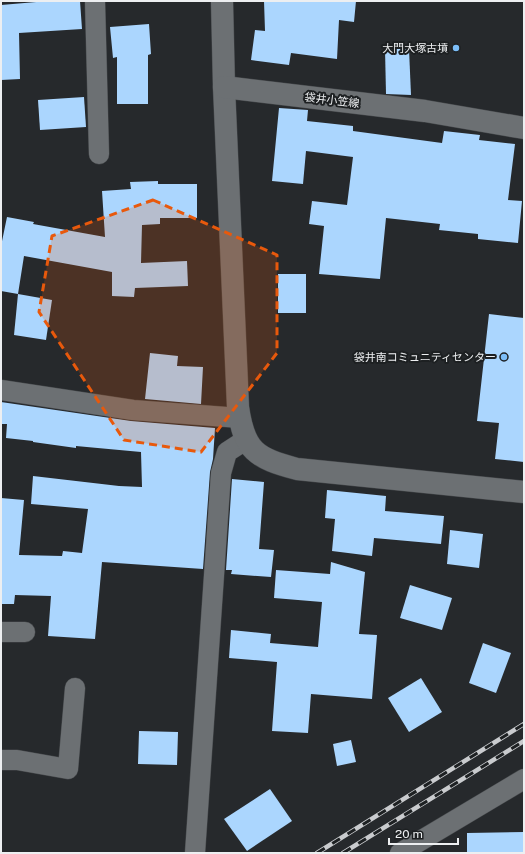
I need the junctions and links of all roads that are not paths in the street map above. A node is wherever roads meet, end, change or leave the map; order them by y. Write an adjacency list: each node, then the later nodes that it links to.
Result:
1 (95, 1): 5 (street)
2 (222, 1): 3 (street)
3 (224, 87): 4 (street, 袋井小笠線); 7 (street)
4 (524, 128)
5 (99, 154)
6 (1, 390): 7 (street)
7 (240, 418): 8 (street)
8 (247, 439): 9 (street); 15 (street)
9 (524, 492)
10 (1, 632): 11 (street)
11 (25, 632)
12 (75, 688): 13 (street)
13 (1, 760)
14 (524, 779): 16 (street)
15 (195, 853)
16 (400, 853)

